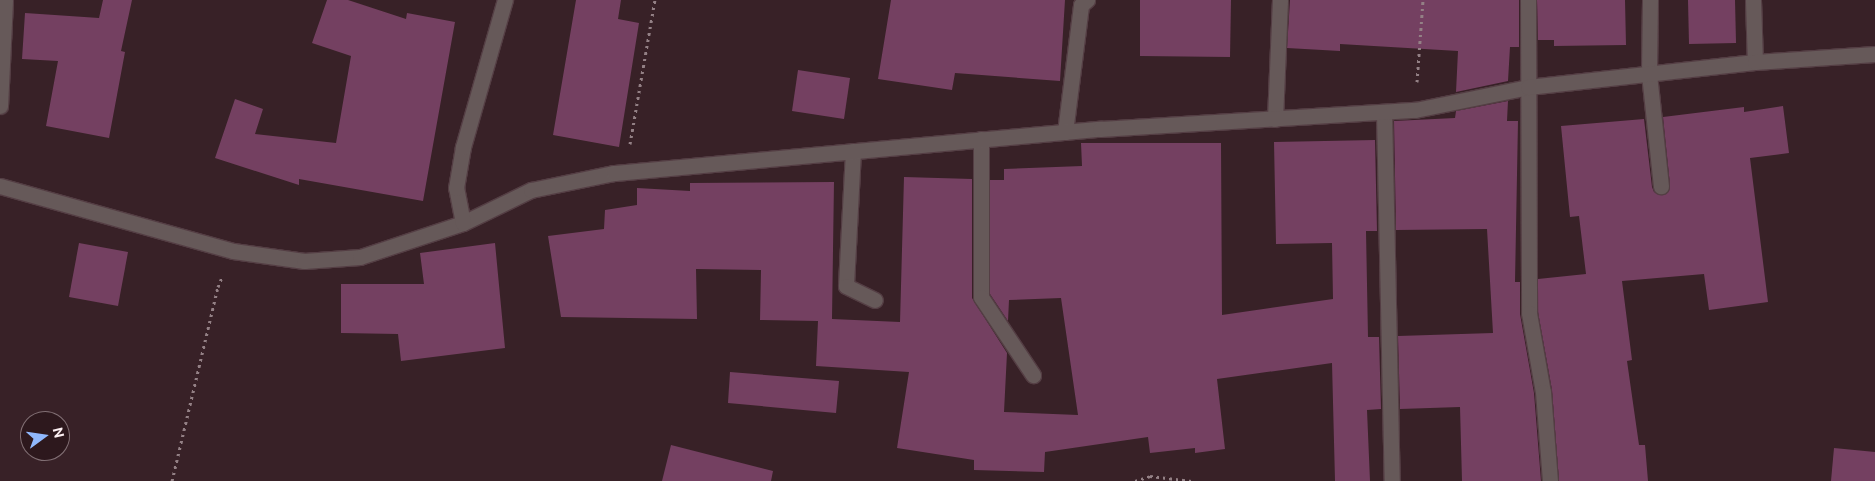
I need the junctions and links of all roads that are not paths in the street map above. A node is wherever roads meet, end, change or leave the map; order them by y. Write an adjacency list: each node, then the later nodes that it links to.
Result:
1 (4, 0): 12 (street)
2 (505, 0): 20 (street)
3 (1087, 0): 15 (street)
4 (1280, 0): 14 (street)
5 (1528, 0): 11 (street)
6 (1650, 0): 10 (street)
7 (1753, 0): 9 (street)
8 (1875, 54): 9 (street)
9 (1755, 62): 10 (street)
10 (1650, 74): 11 (street); 19 (street)
11 (1528, 87): 13 (street); 24 (street)
12 (0, 106)
13 (1384, 112): 14 (street); 23 (street)
14 (1275, 119): 15 (street)
15 (1065, 132): 16 (street)
16 (981, 139): 17 (street); 22 (street)
17 (853, 151): 20 (street); 21 (street)
18 (0, 186): 20 (street)
19 (1661, 186)
20 (463, 223)
21 (876, 300)
22 (1032, 375)
23 (1392, 481)
24 (1550, 481)

